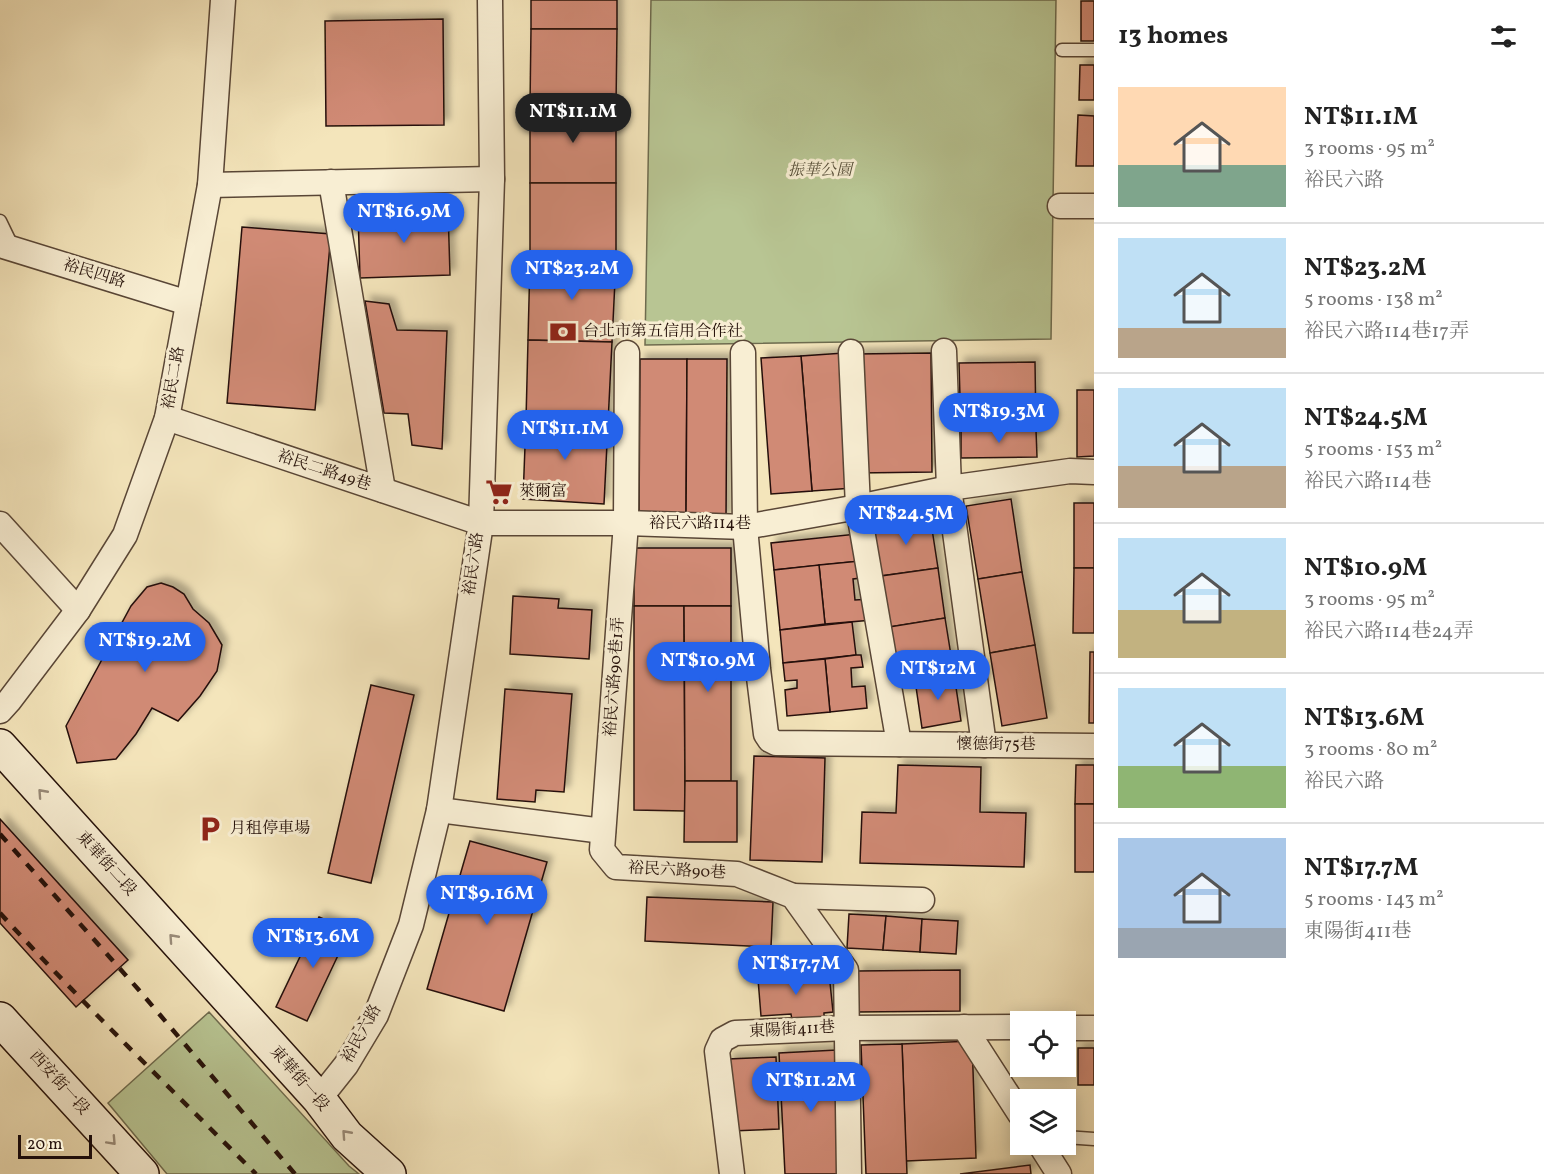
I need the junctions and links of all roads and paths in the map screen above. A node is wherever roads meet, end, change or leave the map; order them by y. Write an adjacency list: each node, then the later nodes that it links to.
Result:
1 (223, 0): 7 (street, 裕民二路)
2 (490, 0): 5 (street, 裕民六路)
3 (1062, 50): 4 (lane)
4 (1094, 50)
5 (492, 179): 6 (street); 22 (street, 裕民六路)
6 (331, 182): 7 (street); 20 (street)
7 (210, 185): 12 (street, 裕民二路)
8 (1060, 206): 9 (street)
9 (1094, 206)
10 (0, 221): 11 (lane)
11 (7, 247): 12 (street, 裕民四路)
12 (188, 303): 17 (street, 裕民二路)
13 (944, 351): 19 (street)
14 (743, 352): 25 (street)
15 (851, 352): 21 (street)
16 (627, 354): 23 (street, 裕民六路90巷1弄)
17 (167, 418): 20 (street, 裕民二路49巷); 26 (street, 裕民二路)
18 (1094, 472): 19 (street, 裕民六路114巷)
19 (949, 488): 21 (street, 裕民六路114巷); 29 (street)
20 (383, 490): 22 (street, 裕民二路49巷)
21 (858, 507): 25 (street, 裕民六路114巷); 28 (street)
22 (480, 523): 23 (street, 裕民六路114巷); 32 (street, 裕民六路)
23 (626, 523): 25 (street, 裕民六路114巷); 33 (street, 裕民六路90巷1弄)
24 (0, 524): 26 (street)
25 (745, 527): 28 (street, 懷德街75巷)
26 (78, 610): 27 (street, 裕民二路)
27 (0, 711)
28 (899, 744): 29 (street, 懷德街75巷)
29 (984, 745): 31 (street, 懷德街75巷)
30 (0, 746): 36 (street, 東華街二段, one-way to 30)
31 (1094, 746)
32 (439, 810): 33 (street); 44 (street, 裕民六路)
33 (603, 831): 34 (street, 裕民六路90巷)
34 (793, 896): 35 (street); 39 (street)
35 (922, 900)
36 (212, 981): 44 (street, 東華街一段)
37 (0, 1019): 48 (street, 西安街一段, one-way to 48)
38 (964, 1027): 39 (street, 東陽街411巷); 40 (street, 東陽街411巷); 43 (street)
39 (847, 1028): 50 (street, 東陽街411巷); 51 (street)
40 (1010, 1028)
41 (1076, 1028): 42 (street)
42 (1094, 1028)
43 (1010, 1098)
44 (319, 1100): 49 (street, 東華街一段, one-way to 44)
45 (1076, 1137): 46 (lane)
46 (1094, 1138)
47 (1047, 1155): 52 (street)
48 (142, 1174)
49 (389, 1174)
50 (732, 1174)
51 (849, 1174)
52 (1059, 1174)

